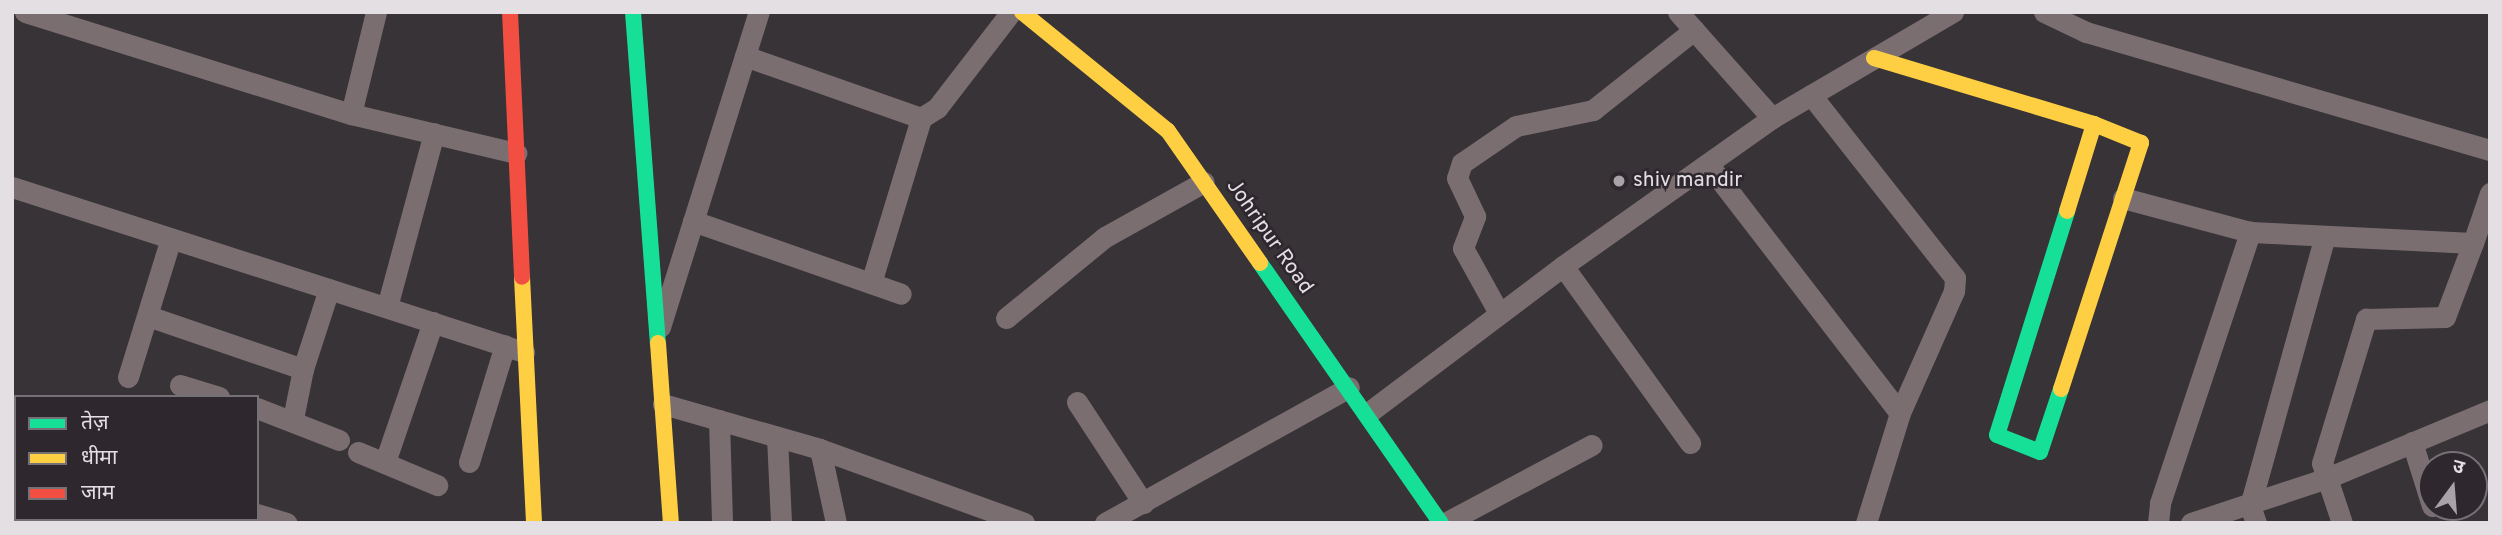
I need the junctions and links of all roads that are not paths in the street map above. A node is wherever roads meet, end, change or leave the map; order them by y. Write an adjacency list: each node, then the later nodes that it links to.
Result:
1 (25, 12): 11 (street)
2 (376, 12): 16 (street)
3 (510, 12): 22 (street)
4 (633, 12): 42 (street)
5 (759, 12): 13 (street)
6 (1011, 12): 17 (street)
7 (1023, 12): 24 (street, Johripur Road)
8 (1678, 12): 12 (street)
9 (1952, 12): 14 (street)
10 (2044, 12): 21 (street)
11 (56, 17): 16 (street)
12 (1694, 30): 18 (street); 38 (street)
13 (745, 56): 17 (street); 28 (street)
14 (1874, 58): 15 (street); 19 (street)
15 (1811, 95): 18 (street); 54 (street)
16 (351, 114): 20 (street)
17 (921, 118): 34 (street)
18 (1772, 118): 23 (street)
19 (2094, 124): 27 (street); 27 (street)
20 (434, 133): 22 (street); 37 (street)
21 (2490, 150)
22 (516, 153): 43 (street)
23 (1707, 164): 33 (street); 54 (street)
24 (1204, 182): 40 (street); 47 (street, Johripur Road)
25 (12, 187): 31 (street)
26 (2490, 193): 32 (street)
27 (2123, 198): 29 (street)
28 (693, 221): 34 (street); 42 (street)
29 (2250, 232): 30 (street); 82 (street)
30 (2325, 236): 32 (street); 70 (street)
31 (171, 238): 35 (street); 39 (street)
32 (2473, 243): 67 (street)
33 (1563, 266): 38 (street); 60 (street)
34 (871, 283): 36 (street)
35 (329, 289): 37 (street); 44 (street)
36 (901, 294)
37 (387, 307): 41 (street)
38 (1499, 313): 53 (street)
39 (148, 316): 44 (street); 45 (street)
40 (1006, 318)
41 (433, 322): 43 (street); 65 (street)
42 (657, 335): 50 (street)
43 (514, 349): 66 (street); 73 (street)
44 (303, 369): 55 (street)
45 (128, 377)
46 (180, 385): 48 (street)
47 (1349, 387): 53 (street, Johripur Road); 69 (street)
48 (212, 395)
49 (1077, 402): 69 (street)
50 (663, 404): 56 (street); 74 (street)
51 (259, 409): 55 (street)
52 (2490, 410): 59 (street)
53 (1368, 412): 80 (street, Johripur Road)
54 (1900, 413): 81 (street)
55 (293, 419): 58 (street)
56 (719, 420): 57 (street); 75 (street)
57 (777, 437): 62 (street); 76 (street)
58 (339, 440)
59 (2412, 442): 64 (street); 67 (street)
60 (1689, 443)
61 (1592, 445): 80 (street)
62 (820, 449): 77 (street); 78 (street)
63 (358, 453): 65 (street)
64 (2418, 461)
65 (385, 462): 68 (street)
66 (469, 462)
67 (2327, 478): 70 (street); 84 (street)
68 (437, 485)
69 (1143, 503): 79 (street)
70 (2253, 514): 83 (street)
71 (259, 515): 72 (street)
72 (285, 522)
73 (534, 523)
74 (671, 523)
75 (722, 523)
76 (781, 523)
77 (836, 523)
78 (1024, 523)
79 (1105, 523)
80 (1443, 523)
81 (1866, 523)
82 (2158, 523)
83 (2190, 523)
84 (2342, 523)

